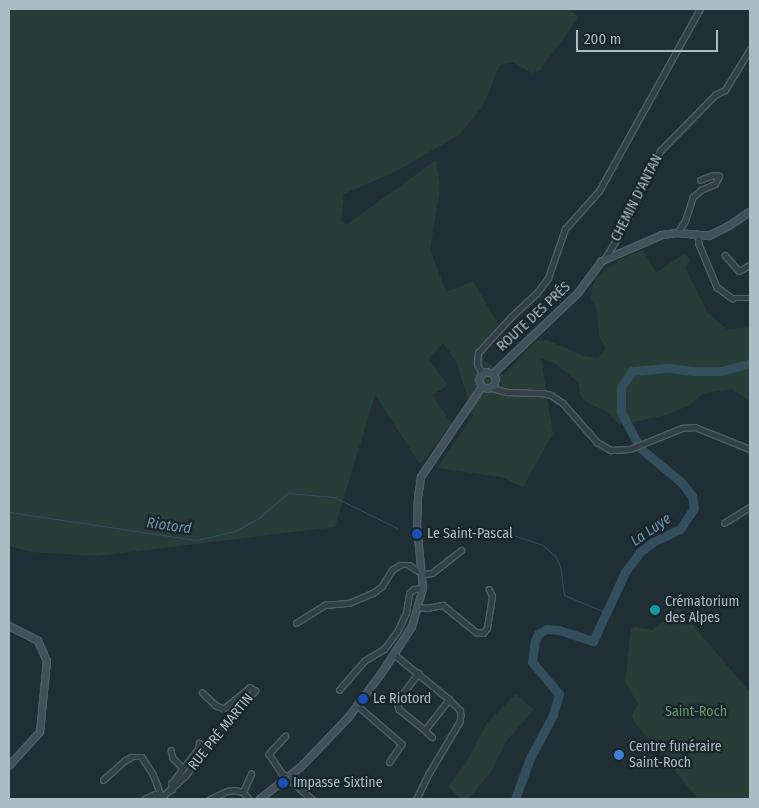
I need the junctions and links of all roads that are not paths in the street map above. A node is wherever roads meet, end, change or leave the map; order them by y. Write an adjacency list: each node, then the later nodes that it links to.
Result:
1 (700, 9): 11 (street)
2 (750, 49): 8 (street, CHEMIN D'ANTAN)
3 (701, 180): 5 (street)
4 (749, 215): 6 (street, ROUTE DES PRÉS)
5 (677, 233): 6 (street, ROUTE DES PRÉS); 8 (street, ROUTE DES PRÉS)
6 (698, 236): 10 (street)
7 (725, 255): 9 (street)
8 (604, 260): 12 (street, ROUTE DES PRÉS)
9 (750, 265)
10 (750, 298)
11 (482, 374): 12 (street); 14 (street)
12 (493, 374): 13 (street)
13 (496, 382): 15 (street); 16 (street)
14 (482, 387): 15 (street); 21 (street)
15 (492, 388): 16 (street)
16 (507, 392): 17 (street)
17 (750, 449)
18 (750, 508): 19 (street)
19 (724, 523)
20 (462, 550): 21 (street)
21 (423, 574): 22 (street); 25 (street)
22 (423, 588): 24 (street); 29 (street)
23 (489, 590): 24 (street)
24 (419, 607): 27 (street)
25 (296, 623)
26 (9, 626): 39 (street)
27 (395, 655): 28 (street); 32 (street)
28 (419, 673): 31 (street); 33 (street)
29 (339, 690)
30 (202, 693): 44 (street, RUE PRÉ MARTIN)
31 (449, 699): 33 (street); 52 (street)
32 (358, 706): 38 (street); 42 (street)
33 (425, 730): 35 (street)
34 (286, 736): 42 (street)
35 (432, 737)
36 (199, 743): 40 (street)
37 (171, 750): 40 (street)
38 (390, 762)
39 (9, 766)
40 (182, 767): 44 (street)
41 (251, 774): 45 (street)
42 (288, 779): 47 (street); 51 (street)
43 (103, 780): 46 (street)
44 (172, 790): 46 (street, RUE PRÉ MARTIN)
45 (242, 792): 49 (street); 50 (street)
46 (161, 798): 48 (street)
47 (263, 798)
48 (144, 799)
49 (210, 799)
50 (248, 799)
51 (312, 799)
52 (417, 799)

